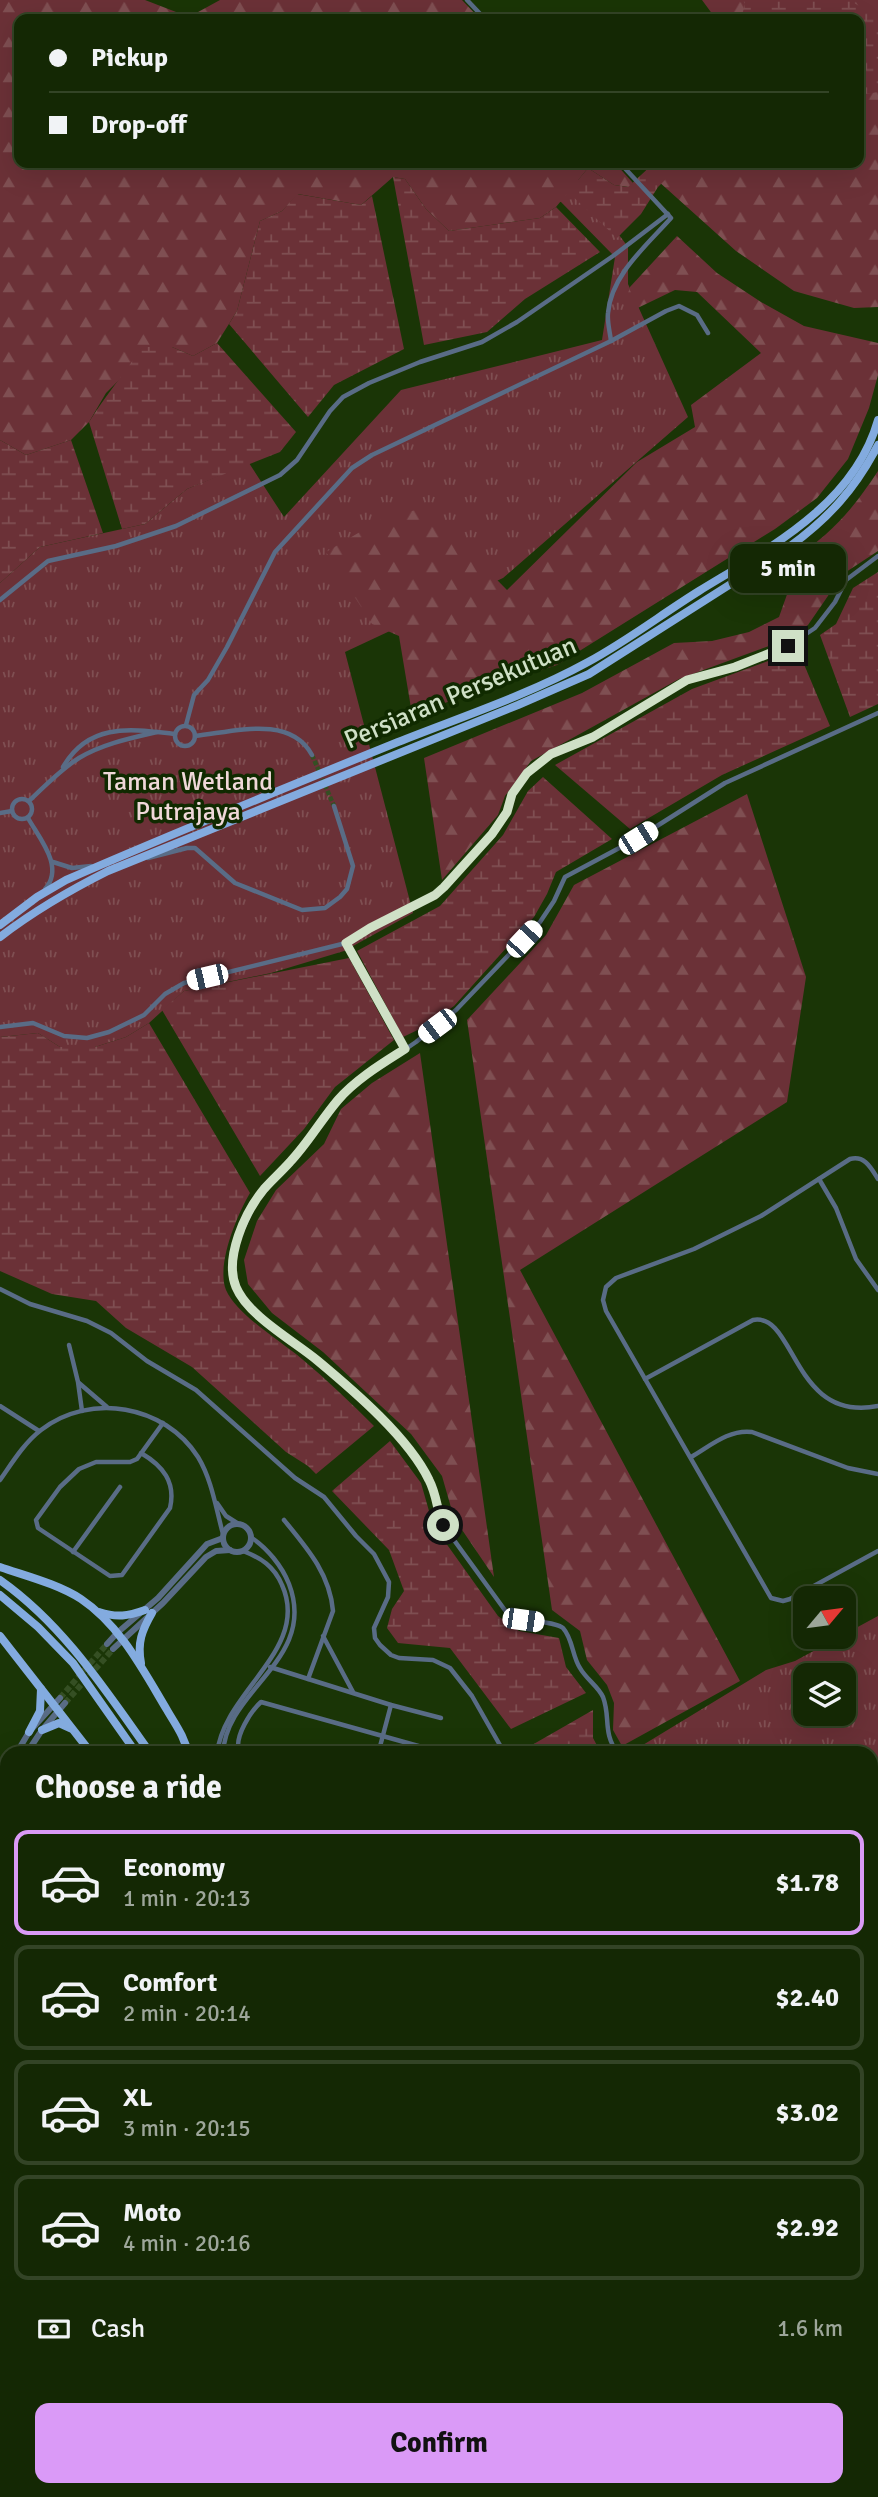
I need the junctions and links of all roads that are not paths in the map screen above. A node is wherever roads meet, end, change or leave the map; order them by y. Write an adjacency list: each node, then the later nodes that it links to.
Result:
1 (467, 0): 2 (street)
2 (480, 14)
3 (625, 168): 4 (street)
4 (668, 214): 6 (street); 10 (street)
5 (708, 332): 6 (street)
6 (611, 341): 12 (street)
7 (878, 420): 25 (main road, Persiaran Persekutuan)
8 (878, 445): 23 (main road, Persiaran Persekutuan)
9 (878, 556): 29 (street)
10 (0, 600)
11 (878, 713): 31 (street)
12 (186, 725): 14 (street); 15 (street)
13 (157, 732): 14 (street); 17 (street); 17 (street)
14 (175, 734): 15 (street)
15 (195, 736): 16 (street)
16 (312, 755)
17 (61, 771): 18 (street)
18 (29, 801): 20 (street); 22 (street)
19 (334, 806): 23 (street)
20 (12, 811): 21 (street); 22 (street)
21 (0, 813)
22 (28, 818): 24 (street)
23 (139, 858): 28 (main road, Persiaran Persekutuan)
24 (52, 861): 25 (street); 26 (street)
25 (99, 865): 26 (main road, Persiaran Persekutuan)
26 (37, 897): 27 (main road, Persiaran Persekutuan)
27 (0, 925)
28 (0, 937)
29 (346, 943): 30 (street); 31 (street)
30 (0, 1027)
31 (405, 1049): 94 (street)
32 (819, 1179): 33 (street); 35 (street); 37 (street)
33 (878, 1179)
34 (0, 1289): 93 (street)
35 (878, 1290)
36 (69, 1345): 38 (street)
37 (645, 1380): 40 (street); 46 (street)
38 (78, 1382): 41 (street); 42 (street)
39 (0, 1406): 44 (street)
40 (878, 1406)
41 (107, 1407): 42 (street); 43 (street)
42 (82, 1411): 44 (street)
43 (163, 1423): 45 (street); 52 (street)
44 (39, 1431): 48 (street)
45 (141, 1453): 60 (street); 60 (street)
46 (691, 1457): 49 (street); 59 (street)
47 (0, 1468): 48 (street)
48 (5, 1473): 50 (street)
49 (878, 1474)
50 (0, 1480)
51 (120, 1487): 60 (street)
52 (214, 1499): 54 (street); 55 (street)
53 (285, 1520): 66 (street)
54 (237, 1523): 55 (street); 56 (street)
55 (223, 1536): 57 (street); 65 (street)
56 (251, 1538): 58 (street); 70 (street)
57 (230, 1550): 58 (street); 65 (street)
58 (243, 1551): 70 (street)
59 (878, 1551)
60 (73, 1552)
61 (0, 1567): 64 (main road)
62 (0, 1580): 86 (main road)
63 (0, 1595): 85 (main road)
64 (96, 1611): 65 (main road); 68 (main road)
65 (149, 1612): 68 (street); 71 (main road)
66 (323, 1635): 72 (street); 74 (street)
67 (0, 1636): 73 (main road)
68 (119, 1636): 69 (street); 71 (main road)
69 (110, 1646)
70 (269, 1666): 72 (street); 88 (street); 89 (street)
71 (142, 1667): 87 (main road)
72 (308, 1679): 74 (street)
73 (41, 1688): 75 (main road); 80 (main road)
74 (353, 1692): 76 (street)
75 (59, 1703): 78 (street); 79 (main road); 80 (street)
76 (391, 1705): 77 (street); 81 (street)
77 (441, 1717)
78 (42, 1730): 79 (main road); 83 (street)
79 (76, 1731): 84 (main road)
80 (29, 1732): 82 (street)
81 (382, 1737): 90 (street); 91 (street); 92 (street)
82 (21, 1746)
83 (31, 1746)
84 (86, 1746)
85 (131, 1746)
86 (145, 1746)
87 (186, 1746)
88 (219, 1746)
89 (225, 1746)
90 (238, 1746)
91 (380, 1746)
92 (415, 1746)
93 (500, 1746)
94 (612, 1746)

